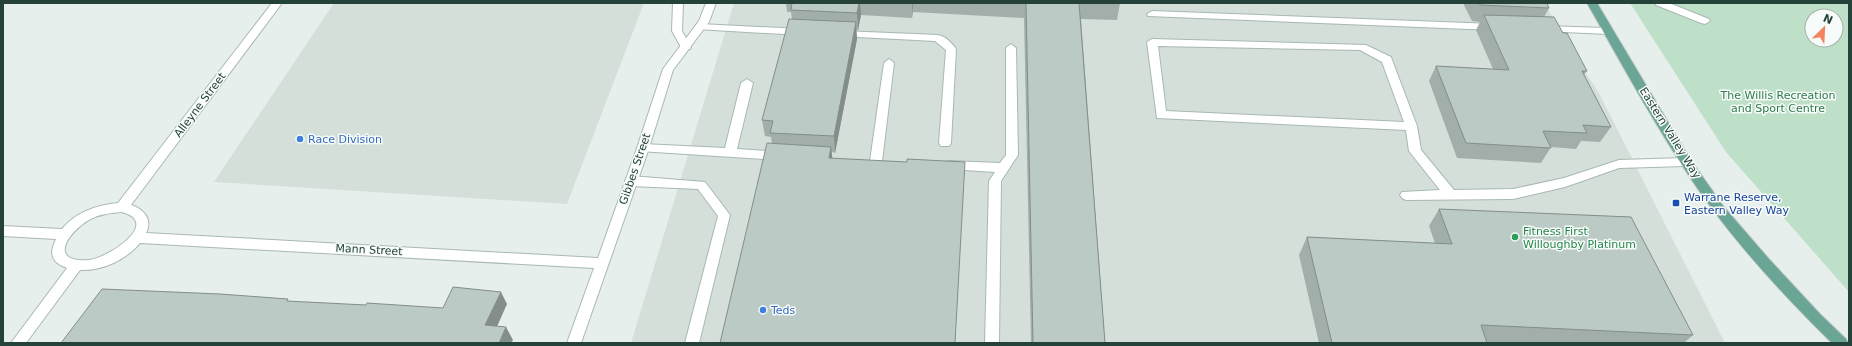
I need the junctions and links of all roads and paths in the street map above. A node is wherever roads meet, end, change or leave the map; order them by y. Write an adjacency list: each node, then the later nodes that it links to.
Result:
1 (277, 3): 30 (street, Alleyne Street)
2 (678, 3): 14 (street)
3 (710, 3): 8 (street, Gibbes Street)
4 (1592, 3): 11 (main road, Eastern Valley Way)
5 (1660, 3): 7 (street)
6 (1152, 14): 9 (street)
7 (1705, 21)
8 (700, 27): 12 (street); 14 (street, Gibbes Street)
9 (1503, 27)
10 (1534, 28): 11 (street)
11 (1608, 31): 24 (main road, Eastern Valley Way)
12 (811, 32)
13 (835, 34): 19 (street)
14 (686, 46): 20 (street, Gibbes Street)
15 (1010, 48): 26 (street)
16 (889, 63): 23 (street)
17 (747, 83): 21 (street)
18 (1411, 126): 18 (street); 29 (street)
19 (945, 143)
20 (642, 148): 21 (street); 27 (street, Gibbes Street)
21 (730, 153): 22 (street)
22 (792, 156)
23 (861, 160)
24 (1686, 162): 29 (street); 40 (main road, Eastern Valley Way)
25 (940, 164): 26 (street)
26 (1004, 168): 39 (street)
27 (631, 181): 34 (street, Gibbes Street); 38 (street)
28 (1406, 195): 29 (street)
29 (1451, 195)
30 (122, 207): 32 (street); 33 (street)
31 (3, 231): 32 (street)
32 (64, 234): 35 (street)
33 (137, 238): 34 (street, Mann Street); 35 (street)
34 (601, 263): 37 (street, Gibbes Street)
35 (76, 266): 36 (street)
36 (18, 343)
37 (574, 343)
38 (692, 343)
39 (992, 343)
40 (1841, 343)

